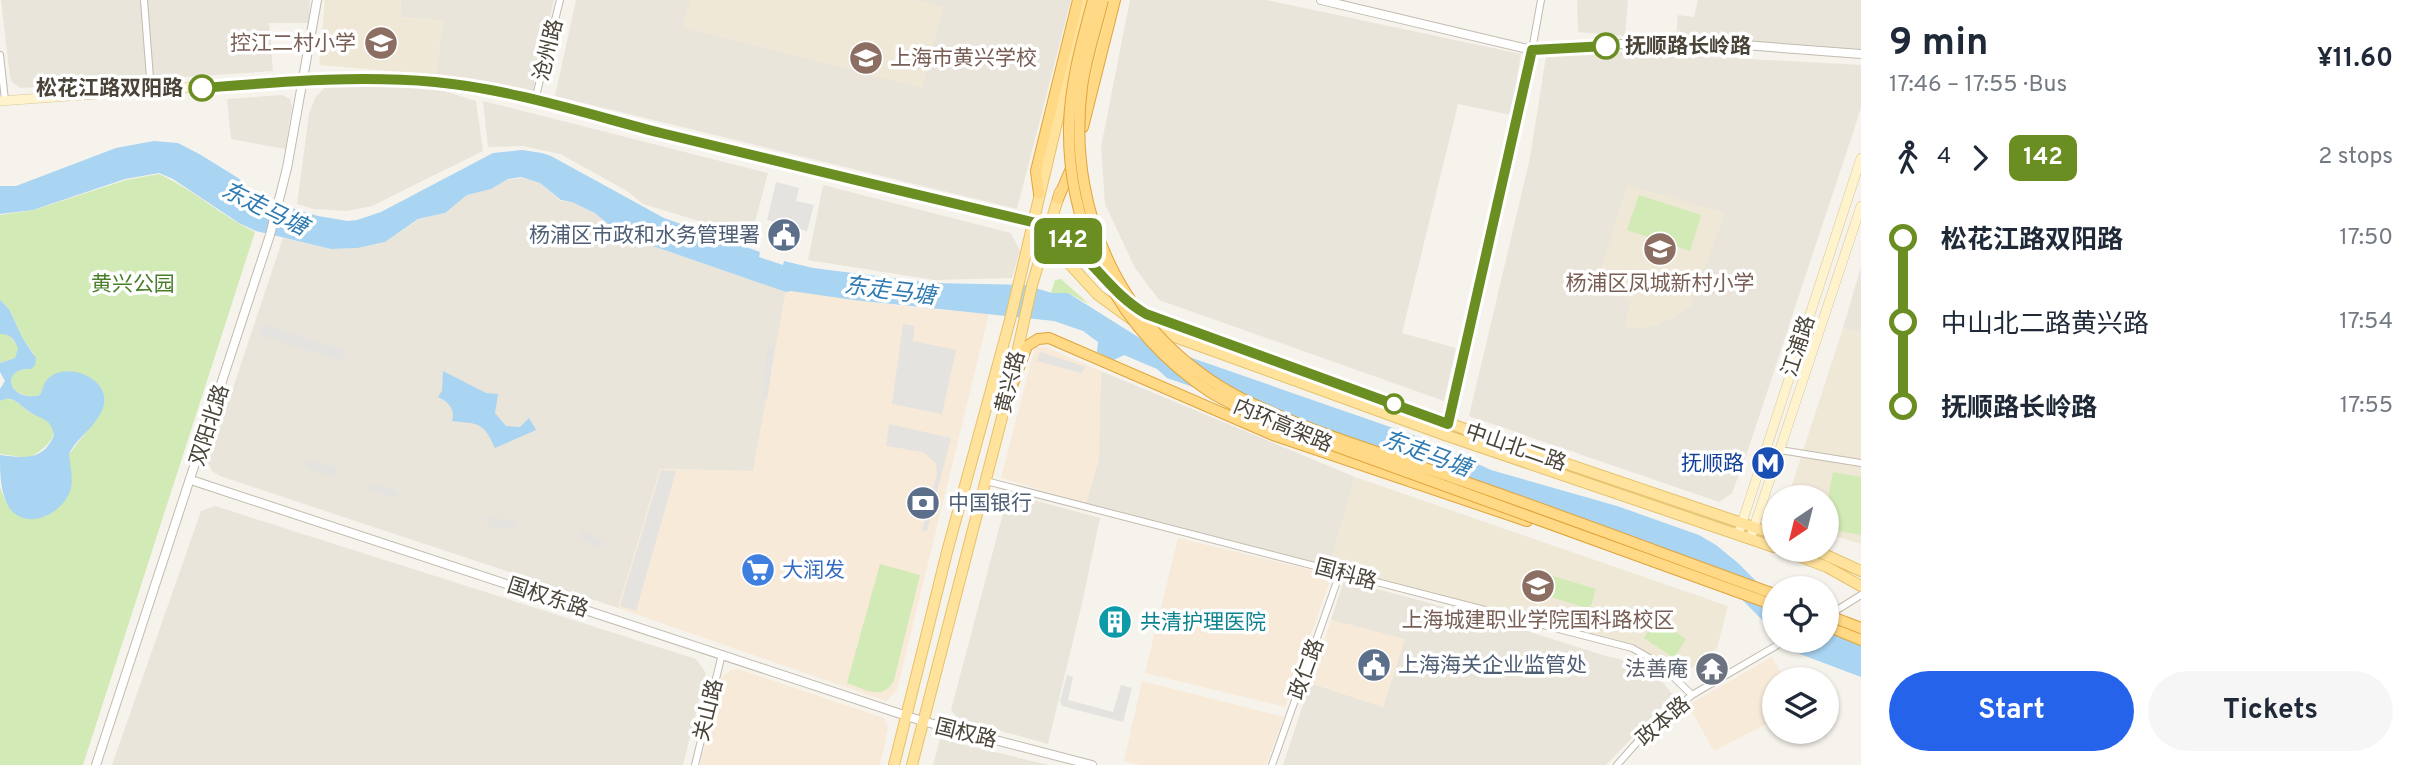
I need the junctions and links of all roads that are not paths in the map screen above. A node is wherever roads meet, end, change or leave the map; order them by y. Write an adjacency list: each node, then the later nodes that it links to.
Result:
1 (144, 0): 16 (street)
2 (317, 0): 15 (street, 双阳北路)
3 (560, 0): 17 (street, 沧州路)
4 (1079, 0): 20 (highway)
5 (1086, 0): 20 (main road, 黄兴路)
6 (1093, 0): 37 (highway, 内环高架路, bridge)
7 (1103, 0): 43 (highway, 内环高架路, bridge)
8 (1108, 0): 21 (main road, 黄兴路)
9 (1115, 0): 21 (highway)
10 (1321, 0): 12 (street)
11 (1541, 0): 12 (street)
12 (1532, 50): 13 (street); 26 (street)
13 (1861, 54)
14 (0, 55): 18 (street)
15 (304, 79): 16 (main road); 17 (main road); 29 (street, 双阳北路)
16 (151, 92): 18 (main road)
17 (535, 100): 23 (main road)
18 (2, 101)
19 (1861, 158): 31 (main road, 江浦路)
20 (1039, 194): 23 (main road, 黄兴路)
21 (1058, 199): 24 (main road, 黄兴路)
22 (1861, 205): 32 (main road, 江浦路)
23 (1032, 222): 24 (main road, 中山北二路); 54 (main road, 黄兴路)
24 (1047, 233): 25 (main road, 黄兴路); 26 (main road, 中山北二路); 26 (main road, 中山北二路)
25 (1003, 411): 30 (main road, 黄兴路); 37 (highway, bridge)
26 (1447, 430): 31 (main road, 中山北二路); 34 (main road, 中山北二路)
27 (1780, 450): 28 (street)
28 (1861, 463)
29 (191, 480): 52 (street, 国权东路); 56 (street, 双阳北路)
30 (986, 481): 41 (street, 国科路); 55 (main road, 黄兴路)
31 (1742, 522): 32 (main road, 中山北二路); 34 (main road, 江浦路)
32 (1754, 526): 33 (main road, 中山北二路); 35 (main road, 江浦路)
33 (1762, 529)
34 (1738, 535): 35 (main road, 中山北二路)
35 (1751, 539): 36 (main road, 中山北二路)
36 (1762, 543)
37 (1621, 549): 45 (highway, 内环高架路, bridge)
38 (1839, 561): 40 (main road)
39 (1814, 562): 42 (main road)
40 (1861, 571)
41 (1340, 573): 53 (street, 国科路); 61 (street, 政仁路)
42 (1861, 586)
43 (1762, 590)
44 (1861, 596): 46 (street)
45 (1762, 601)
46 (1839, 608)
47 (1839, 620): 48 (highway, bridge)
48 (1861, 628)
49 (1839, 631): 50 (highway)
50 (1861, 640)
51 (1764, 653): 53 (street, 政本路)
52 (722, 654): 54 (street, 国权东路); 57 (street, 关山路)
53 (1692, 695): 62 (street, 政本路)
54 (905, 715): 55 (street, 国权路); 58 (main road, 黄兴路)
55 (922, 721): 59 (main road, 黄兴路); 60 (street, 国权路)
56 (96, 765)
57 (695, 765)
58 (894, 765)
59 (912, 765)
60 (1092, 765)
61 (1272, 765)
62 (1617, 765)

